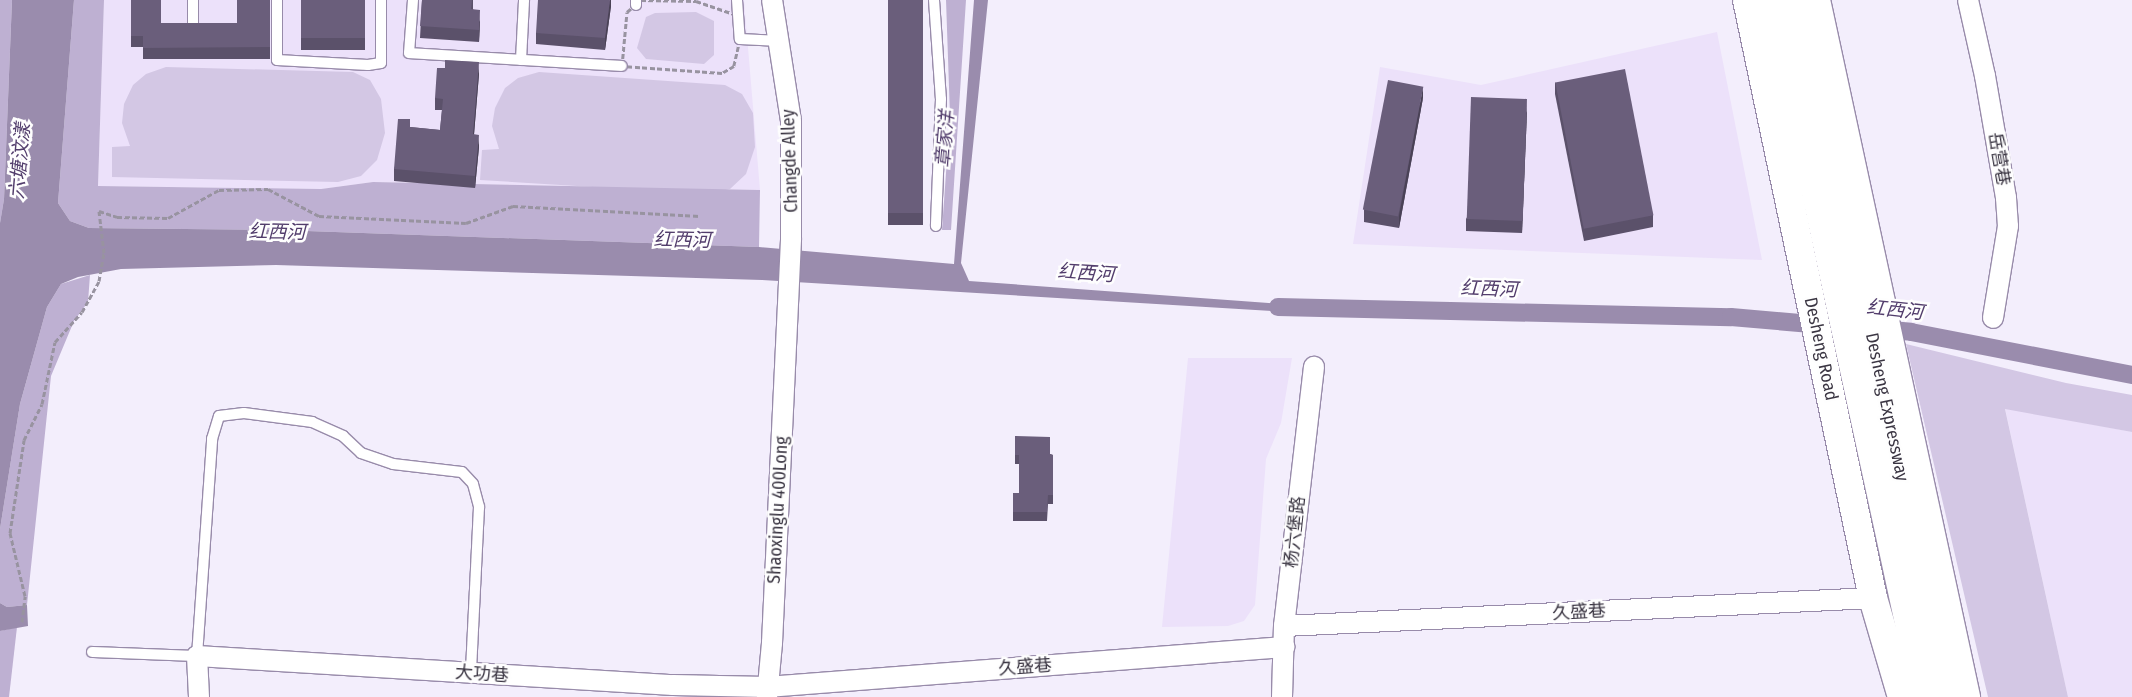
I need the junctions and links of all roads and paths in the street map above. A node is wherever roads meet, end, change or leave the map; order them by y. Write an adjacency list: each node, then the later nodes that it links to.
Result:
1 (193, 0): 15 (lane)
2 (277, 0): 3 (lane)
3 (381, 0)
4 (413, 0): 18 (lane)
5 (524, 0): 18 (lane)
6 (737, 0): 16 (lane)
7 (772, 0): 17 (street, Changde Alley)
8 (934, 0): 21 (lane)
9 (1747, 0): 25 (main road, Desheng Road)
10 (1774, 0): 36 (main road, Desheng Expressway)
11 (1797, 0): 37 (main road, Desheng Expressway)
12 (1816, 0): 38 (main road)
13 (1968, 0): 22 (street, 岳营巷)
14 (636, 2): 16 (path); 19 (path)
15 (193, 23)
16 (740, 39): 17 (lane); 19 (path)
17 (780, 41): 23 (street, Changde Alley)
18 (521, 60): 19 (lane)
19 (622, 66)
20 (700, 216): 26 (path)
21 (936, 226)
22 (1992, 318)
23 (787, 322): 32 (street, Shaoxinglu 400Long)
24 (1314, 367): 27 (street, 杨六堡路)
25 (1873, 598): 27 (street, 久盛巷); 35 (main road, Desheng Road)
26 (22, 622)
27 (1284, 626): 28 (street, 杨六堡路)
28 (1284, 647): 32 (street, 久盛巷); 34 (street, 杨六堡路)
29 (92, 652): 30 (lane)
30 (197, 656): 31 (street, 大功巷); 31 (lane); 33 (street)
31 (471, 673): 32 (street, 大功巷)
32 (767, 692)
33 (199, 697)
34 (1282, 697)
35 (1902, 697)
36 (1925, 697)
37 (1951, 697)
38 (1966, 697)

